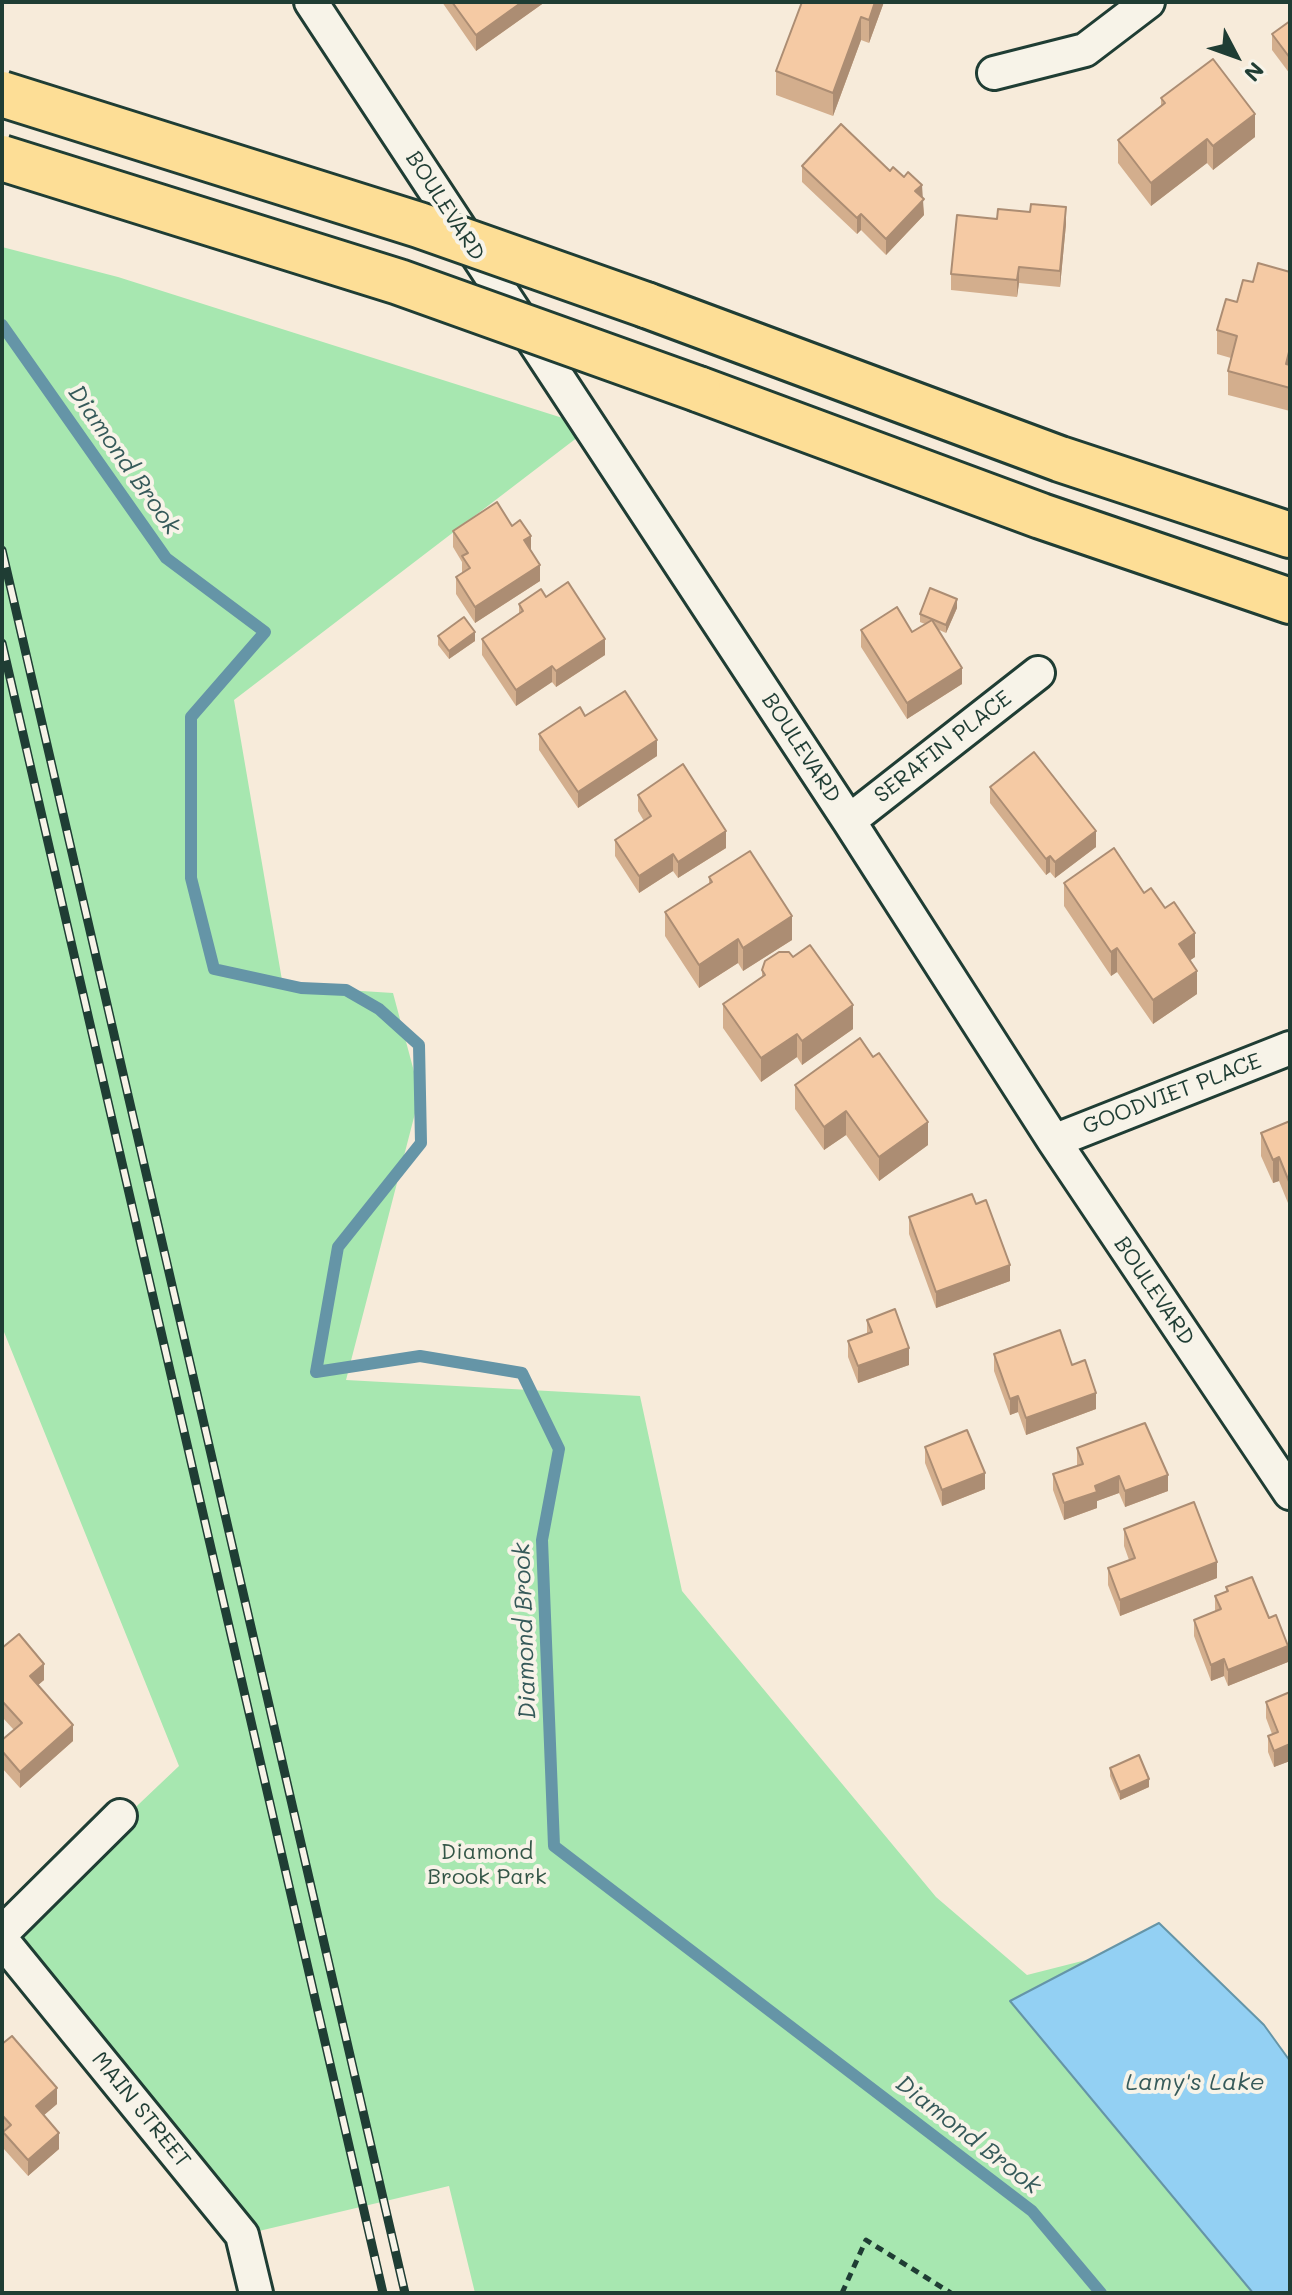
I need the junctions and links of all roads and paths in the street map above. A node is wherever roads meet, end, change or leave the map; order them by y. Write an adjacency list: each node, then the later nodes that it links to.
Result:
1 (311, 2): 9 (street, BOULEVARD)
2 (1148, 2): 3 (street)
3 (994, 73)
4 (2, 94): 6 (highway, bridge)
5 (2, 158): 7 (highway, bridge)
6 (1290, 535)
7 (1290, 601)
8 (1038, 673): 9 (street, SERAFIN PLACE)
9 (849, 821): 11 (street, BOULEVARD)
10 (1290, 1048): 11 (street, GOODVIET PLACE)
11 (1054, 1141): 12 (street, BOULEVARD)
12 (1290, 1493)
13 (120, 1816): 14 (street)
14 (2, 1933)
15 (2, 1940): 16 (street, MAIN STREET)
16 (256, 2293)
17 (842, 2293): 18 (path)
18 (951, 2293)

